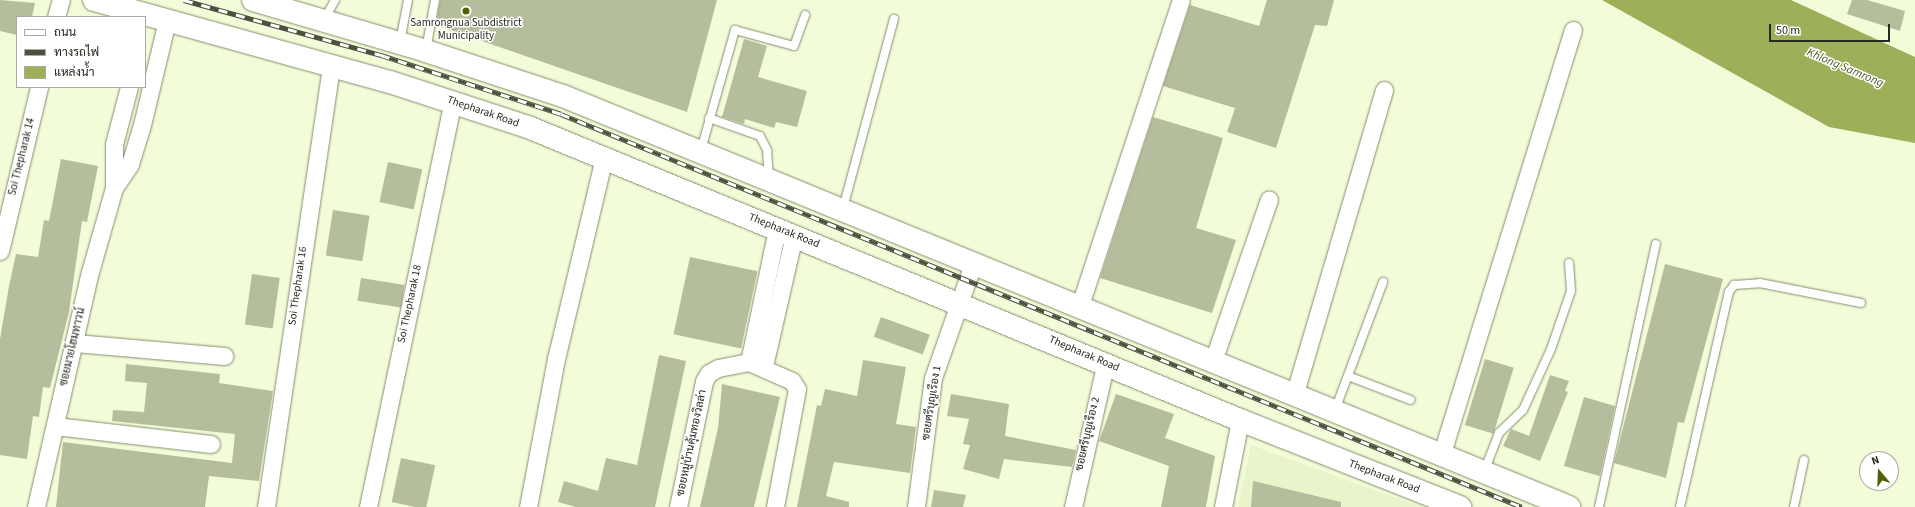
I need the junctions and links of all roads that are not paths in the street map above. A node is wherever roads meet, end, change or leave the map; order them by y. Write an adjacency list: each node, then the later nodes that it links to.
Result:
1 (60, 0): 9 (street)
2 (94, 0): 10 (main road, Thepharak Road)
3 (253, 0): 13 (main road)
4 (335, 0): 13 (lane)
5 (408, 0): 15 (lane)
6 (435, 0): 16 (lane)
7 (1181, 0): 39 (street)
8 (804, 15): 24 (lane)
9 (56, 16)
10 (139, 16)
11 (894, 18): 30 (lane)
12 (153, 21): 17 (main road, Thepharak Road); 18 (street)
13 (324, 21): 15 (main road)
14 (1573, 30): 52 (street)
15 (400, 43): 16 (main road)
16 (426, 50): 25 (main road)
17 (331, 66): 23 (main road, Thepharak Road); 56 (street, Soi Thepharak 16)
18 (146, 78)
19 (39, 88): 33 (street, Soi Thepharak 14)
20 (129, 88): 28 (street)
21 (145, 88): 28 (street)
22 (1384, 90): 46 (street)
23 (452, 101): 26 (main road, Thepharak Road); 57 (street, Soi Thepharak 18)
24 (709, 118): 25 (lane); 27 (lane)
25 (701, 151): 27 (main road)
26 (604, 157): 31 (main road, Thepharak Road); 58 (street)
27 (769, 178): 30 (main road)
28 (114, 188): 40 (street, ซอยมายโฮมทาวน์)
29 (1269, 199): 42 (street)
30 (843, 208): 34 (main road)
31 (786, 232): 37 (main road, Thepharak Road); 44 (street)
32 (1656, 244): 66 (lane)
33 (0, 251)
34 (974, 261): 37 (street, ซอยศรีบุญเรือง 1); 39 (main road)
35 (1569, 263): 54 (lane)
36 (1383, 282): 45 (lane)
37 (960, 302): 43 (main road, Thepharak Road); 61 (street, ซอยศรีบุญเรือง 1)
38 (1861, 303): 67 (lane)
39 (1080, 305): 42 (main road)
40 (75, 343): 41 (street); 50 (street, ซอยมายโฮมทาวน์)
41 (224, 356)
42 (1213, 361): 46 (main road)
43 (1106, 362): 49 (main road, Thepharak Road); 62 (street, ซอยศรีบุญเรือง 2)
44 (756, 364): 59 (street, ซอยหมู่บ้านคุ้มทองวิลล่า); 60 (street)
45 (1348, 376): 47 (lane); 48 (lane)
46 (1294, 396): 48 (main road)
47 (1411, 400)
48 (1334, 413): 52 (main road)
49 (1240, 420): 63 (street); 64 (main road, Thepharak Road)
50 (54, 426): 51 (street); 55 (street, ซอยมายโฮมทาวน์)
51 (211, 444)
52 (1441, 456): 54 (main road)
53 (1804, 460): 68 (lane)
54 (1484, 473): 65 (main road)
55 (36, 507)
56 (266, 507)
57 (368, 507)
58 (528, 507)
59 (678, 507)
60 (775, 507)
61 (916, 507)
62 (1073, 507)
63 (1223, 507)
64 (1460, 507)
65 (1569, 507)
66 (1599, 507)
67 (1680, 507)
68 (1794, 507)

